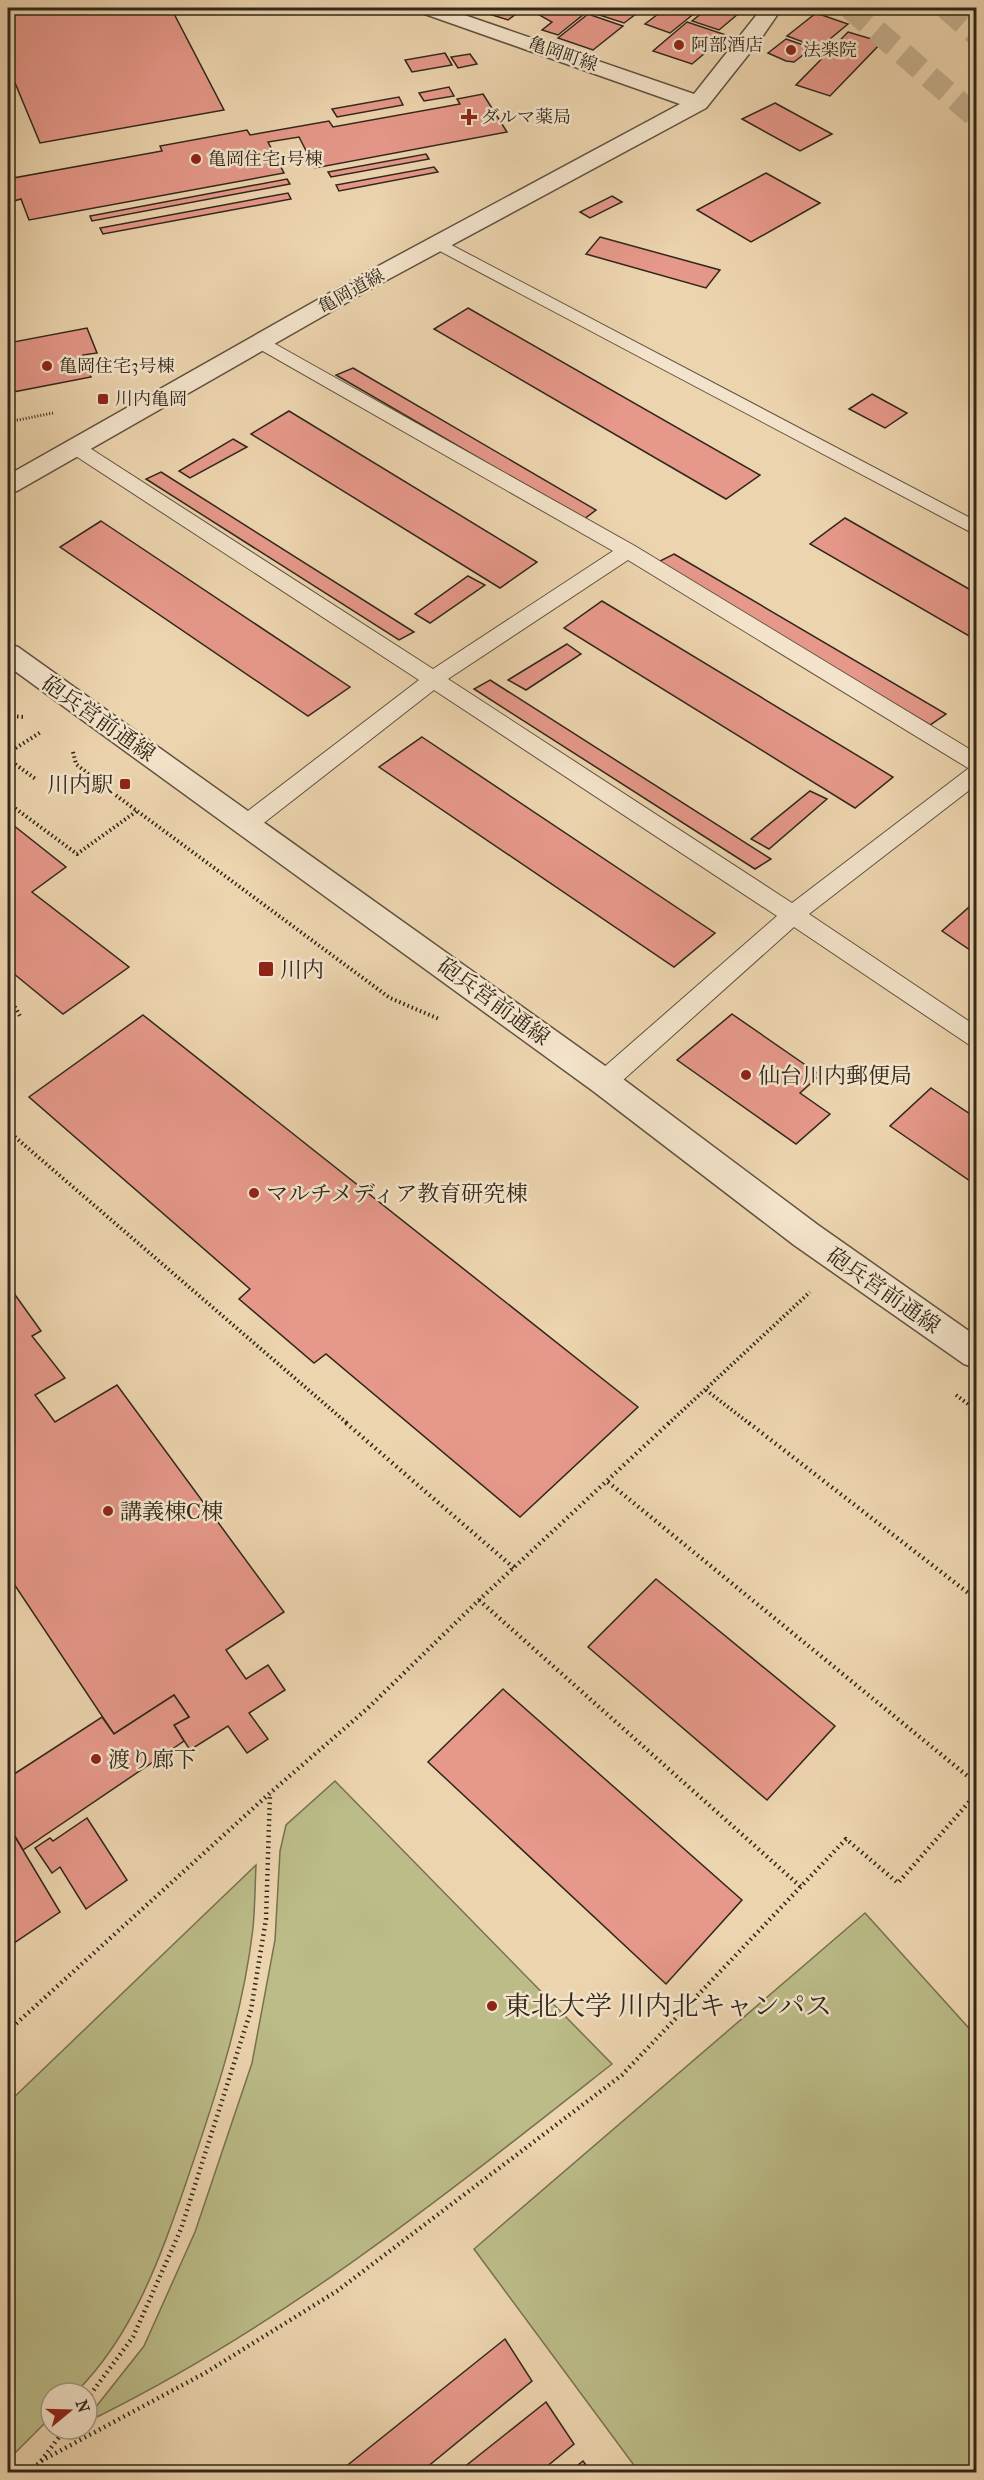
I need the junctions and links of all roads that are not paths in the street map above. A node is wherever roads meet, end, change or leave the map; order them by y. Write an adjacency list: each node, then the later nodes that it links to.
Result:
1 (426, 8): 3 (street, 亀岡町線)
2 (772, 8): 3 (street)
3 (698, 103): 4 (street, 亀岡道線)
4 (440, 244): 5 (street, 亀岡道線); 8 (lane)
5 (261, 342): 6 (street, 亀岡道線); 9 (lane)
6 (75, 447): 7 (street, 亀岡道線); 11 (lane)
7 (8, 485)
8 (976, 529)
9 (628, 551): 11 (lane); 12 (lane)
10 (8, 653): 14 (street, 砲兵営前通線)
11 (435, 678): 14 (lane); 15 (lane)
12 (976, 763)
13 (976, 774): 15 (lane)
14 (248, 823): 17 (street, 砲兵営前通線)
15 (795, 914): 16 (lane); 17 (lane)
16 (976, 1038)
17 (604, 1082): 18 (street, 砲兵営前通線)
18 (976, 1354)

